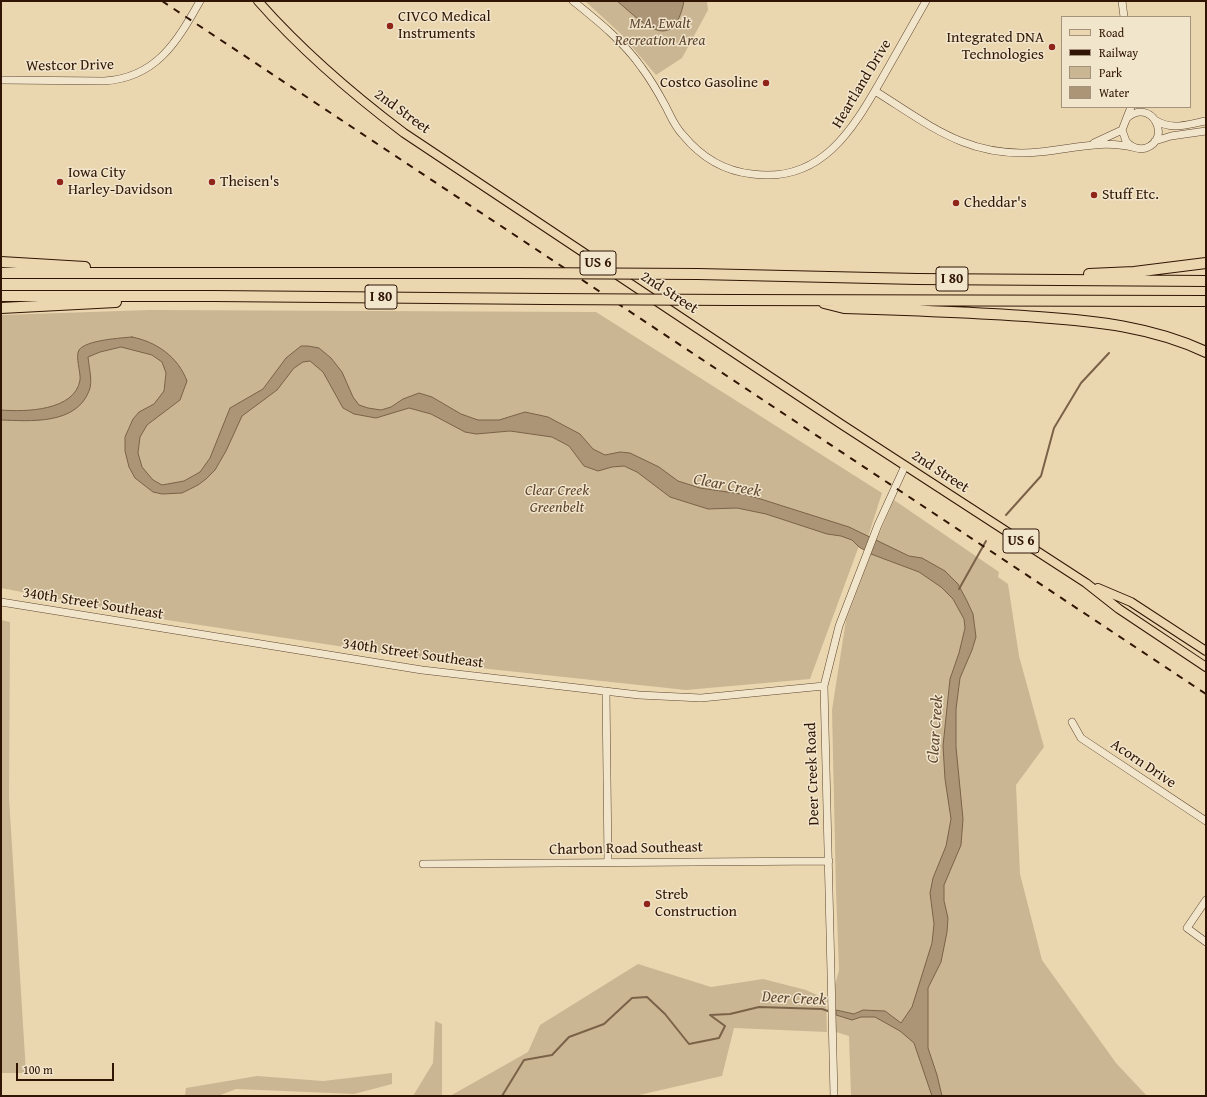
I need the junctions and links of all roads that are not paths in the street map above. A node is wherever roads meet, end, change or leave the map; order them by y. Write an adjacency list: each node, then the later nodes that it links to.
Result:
1 (200, 1): 7 (street, Westcor Drive)
2 (258, 1): 31 (main road, 2nd Street / US 6)
3 (573, 1): 8 (street, Heartland Drive)
4 (926, 1): 8 (street, Heartland Drive)
5 (1122, 1): 6 (street)
6 (1124, 16)
7 (1, 80)
8 (875, 91): 17 (street)
9 (1131, 108): 11 (street)
10 (1144, 110): 11 (street); 12 (street)
11 (1127, 118): 14 (street)
12 (1155, 120): 13 (street); 16 (street)
13 (1206, 121)
14 (1122, 130): 17 (street); 18 (street)
15 (1206, 131): 16 (street)
16 (1155, 141): 18 (street)
17 (1092, 144): 18 (street)
18 (1136, 148)
19 (1, 262): 22 (highway)
20 (1206, 263): 23 (highway)
21 (1, 273): 22 (highway, I 80)
22 (221, 273): 23 (highway, I 80, bridge)
23 (1003, 280): 24 (highway, I 80)
24 (1206, 281)
25 (1, 296): 26 (highway, I 80)
26 (214, 296): 27 (highway, I 80, bridge); 29 (highway)
27 (806, 299): 28 (highway, I 80); 30 (highway)
28 (1206, 301)
29 (1, 308)
30 (1206, 352)
31 (905, 466): 32 (main road, 2nd Street / US 6); 36 (street, Deer Creek Road)
32 (1086, 583): 34 (main road, 2nd Street / US 6); 35 (main road, 2nd Street / US 6)
33 (1, 602): 37 (street, 340th Street Southeast)
34 (1206, 651)
35 (1206, 667)
36 (824, 686): 37 (street, 340th Street Southeast); 40 (street, Deer Creek Road)
37 (606, 691): 41 (street)
38 (1072, 722): 39 (street, Acorn Drive)
39 (1206, 821)
40 (829, 861): 41 (street, Charbon Road Southeast); 45 (street, Deer Creek Road)
41 (608, 863): 42 (street, Charbon Road Southeast)
42 (423, 864)
43 (1206, 900): 44 (street)
44 (1206, 942)
45 (834, 1096)

